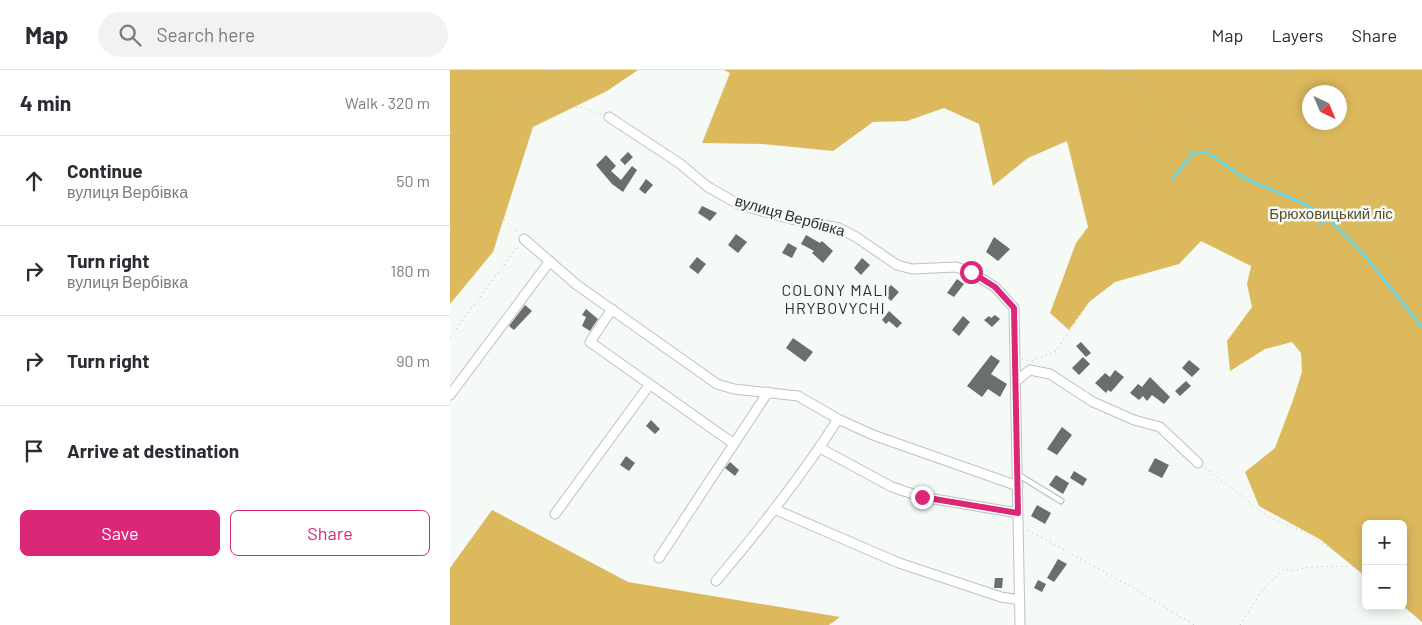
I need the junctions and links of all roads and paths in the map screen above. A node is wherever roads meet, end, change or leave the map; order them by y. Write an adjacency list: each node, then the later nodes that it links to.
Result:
1 (478, 70): 7 (path)
2 (546, 70): 8 (path)
3 (1112, 70): 5 (path)
4 (1285, 70): 9 (path)
5 (1133, 85): 14 (path); 16 (path)
6 (450, 91): 7 (path)
7 (481, 99): 8 (path)
8 (581, 108): 10 (path); 12 (path)
9 (1302, 111)
10 (609, 117): 24 (street, вулиця Вербівка)
11 (1315, 130): 15 (path)
12 (450, 138)
13 (450, 168): 18 (path)
14 (1320, 196): 15 (path); 16 (path)
15 (1337, 208): 21 (path)
16 (1160, 210): 24 (path)
17 (450, 216): 18 (path)
18 (504, 219): 19 (path)
19 (524, 239): 20 (street); 23 (path)
20 (550, 261): 22 (street); 28 (street)
21 (1422, 301)
22 (612, 309): 26 (street); 27 (street)
23 (450, 337)
24 (1016, 358): 25 (street, вулиця Вербівка)
25 (1016, 381): 32 (street); 33 (street, вулиця Вербівка)
26 (650, 384): 30 (street); 38 (street)
27 (768, 392): 29 (street); 30 (street)
28 (450, 395)
29 (838, 419): 31 (street); 34 (street)
30 (734, 444): 40 (street)
31 (820, 448): 36 (street); 37 (street)
32 (1198, 463): 41 (path)
33 (1017, 474): 34 (street, вулиця Вербівка); 35 (lane)
34 (1018, 486): 37 (street, вулиця Вербівка)
35 (1061, 501)
36 (774, 509): 43 (street); 46 (street)
37 (1018, 513): 39 (street, вулиця Вербівка)
38 (555, 514)
39 (1018, 526): 46 (street, вулиця Вербівка); 48 (path)
40 (659, 558)
41 (1359, 566): 42 (path); 49 (path)
42 (1362, 568)
43 (716, 581)
44 (1407, 591): 45 (path)
45 (1422, 596)
46 (1020, 600): 47 (street, вулиця Вербівка)
47 (1020, 625)
48 (1194, 625)
49 (1240, 625)

